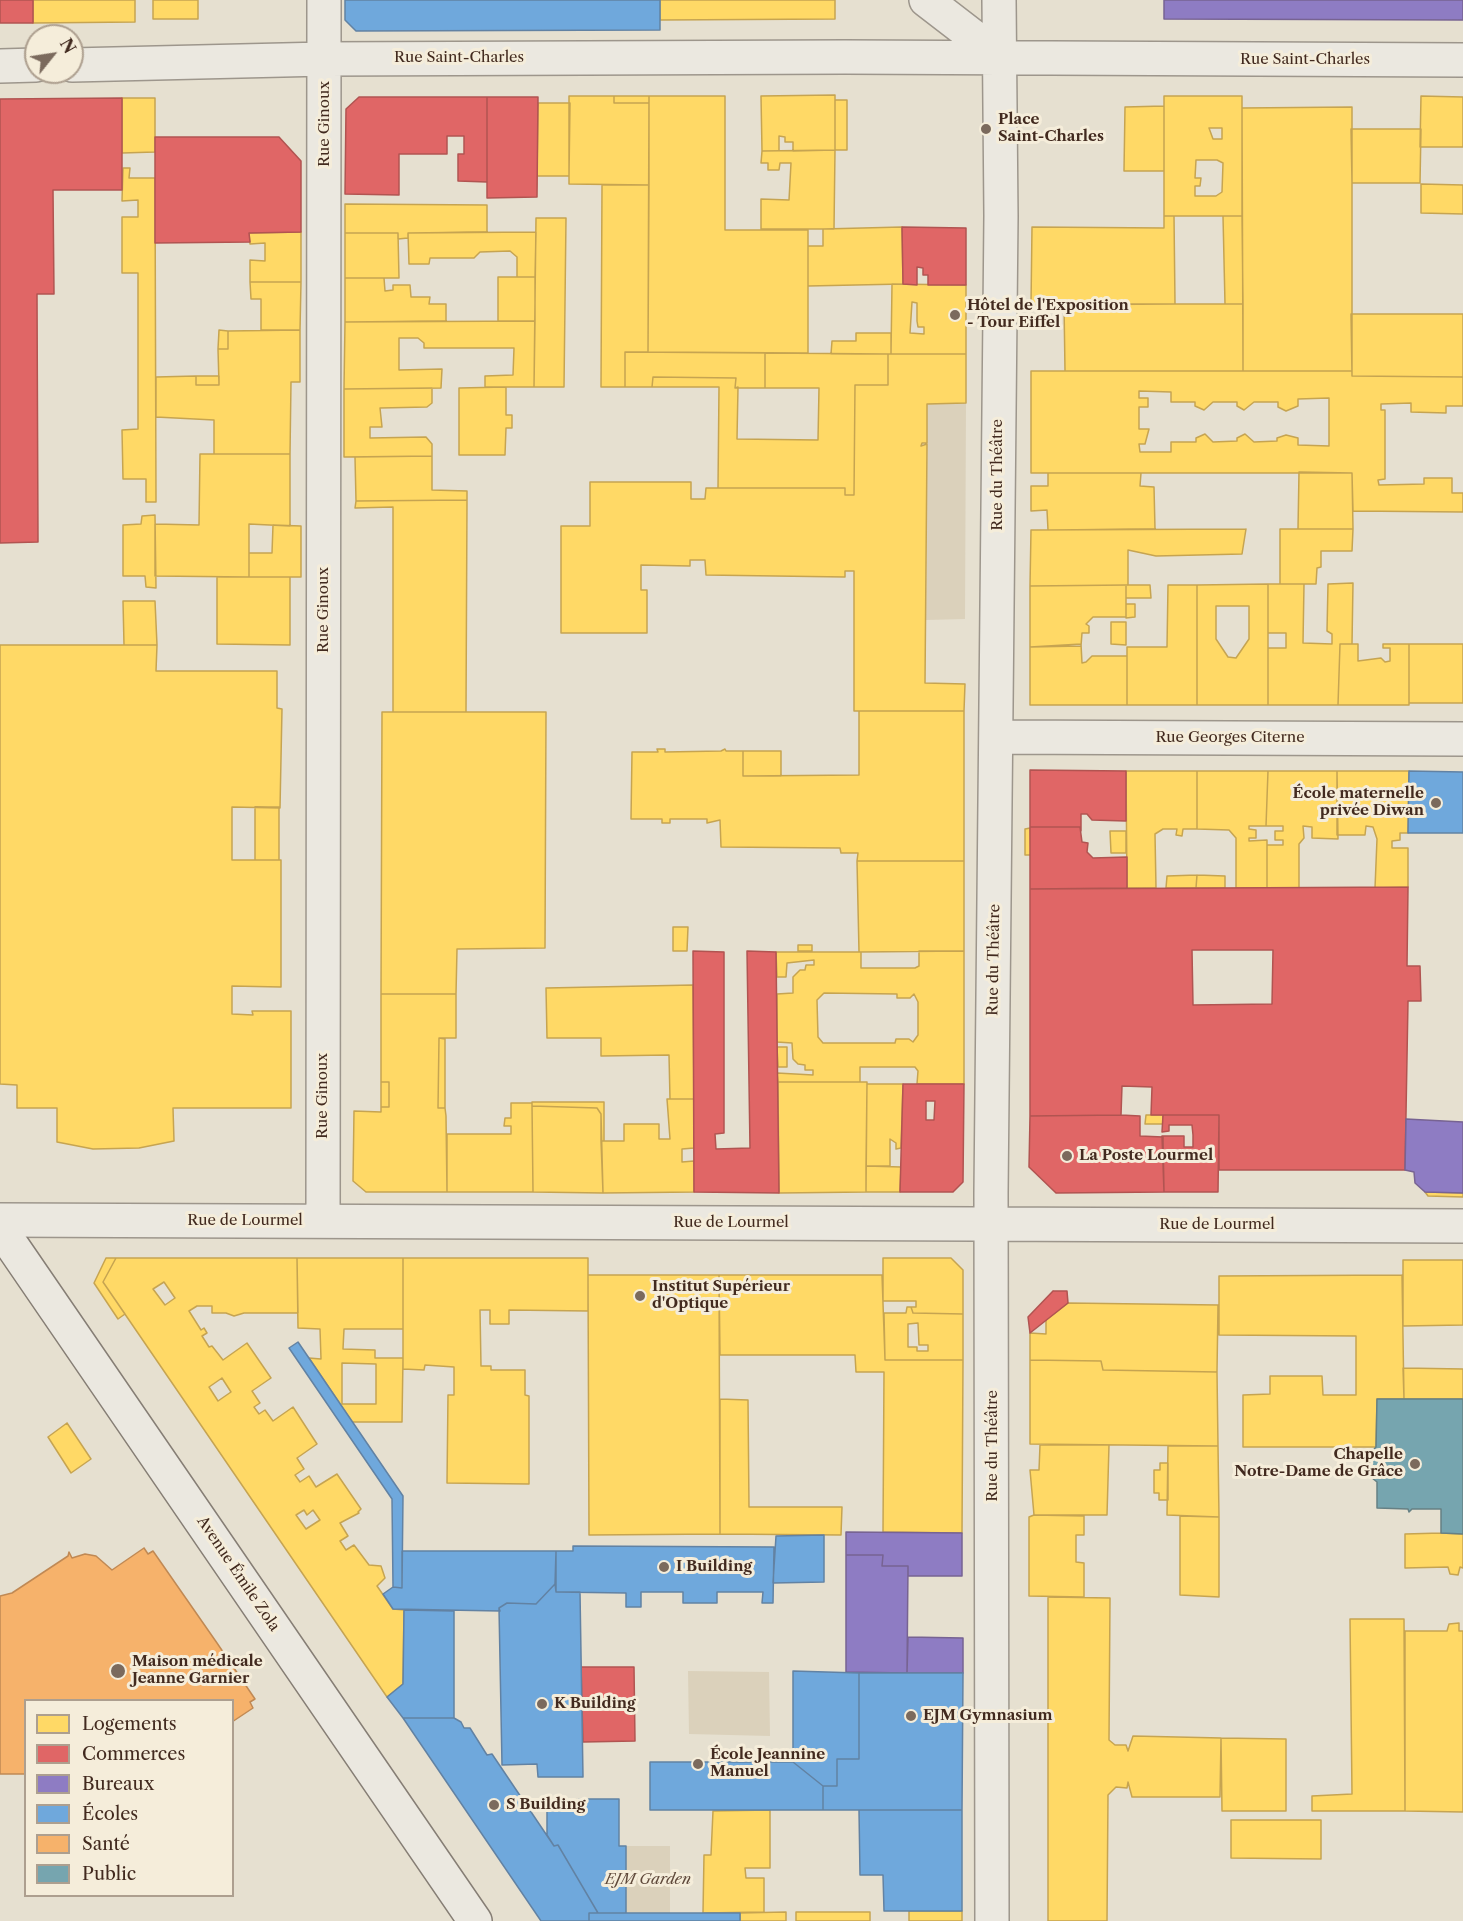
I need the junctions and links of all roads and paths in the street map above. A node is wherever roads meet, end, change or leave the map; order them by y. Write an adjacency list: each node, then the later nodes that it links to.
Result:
1 (324, 0): 5 (street, Rue Ginoux)
2 (926, 0): 4 (street)
3 (999, 0): 4 (street, Rue du Théâtre)
4 (1000, 57): 5 (street, Rue Saint-Charles); 6 (street, Rue Saint-Charles); 10 (street, Rue du Théâtre)
5 (325, 59): 8 (street, Rue Saint-Charles); 13 (street, Rue Ginoux)
6 (1463, 60)
7 (24, 65): 9 (street)
8 (84, 65)
9 (0, 66)
10 (996, 736): 11 (street, Rue Georges Citerne); 14 (street, Rue du Théâtre)
11 (1463, 739)
12 (0, 1220): 13 (street, Rue de Lourmel)
13 (323, 1221): 14 (street, Rue de Lourmel)
14 (992, 1225): 15 (street, Rue de Lourmel); 18 (street, Rue du Théâtre)
15 (1463, 1226)
16 (0, 1228): 17 (street, Avenue Émile Zola)
17 (475, 1921)
18 (992, 1921)

